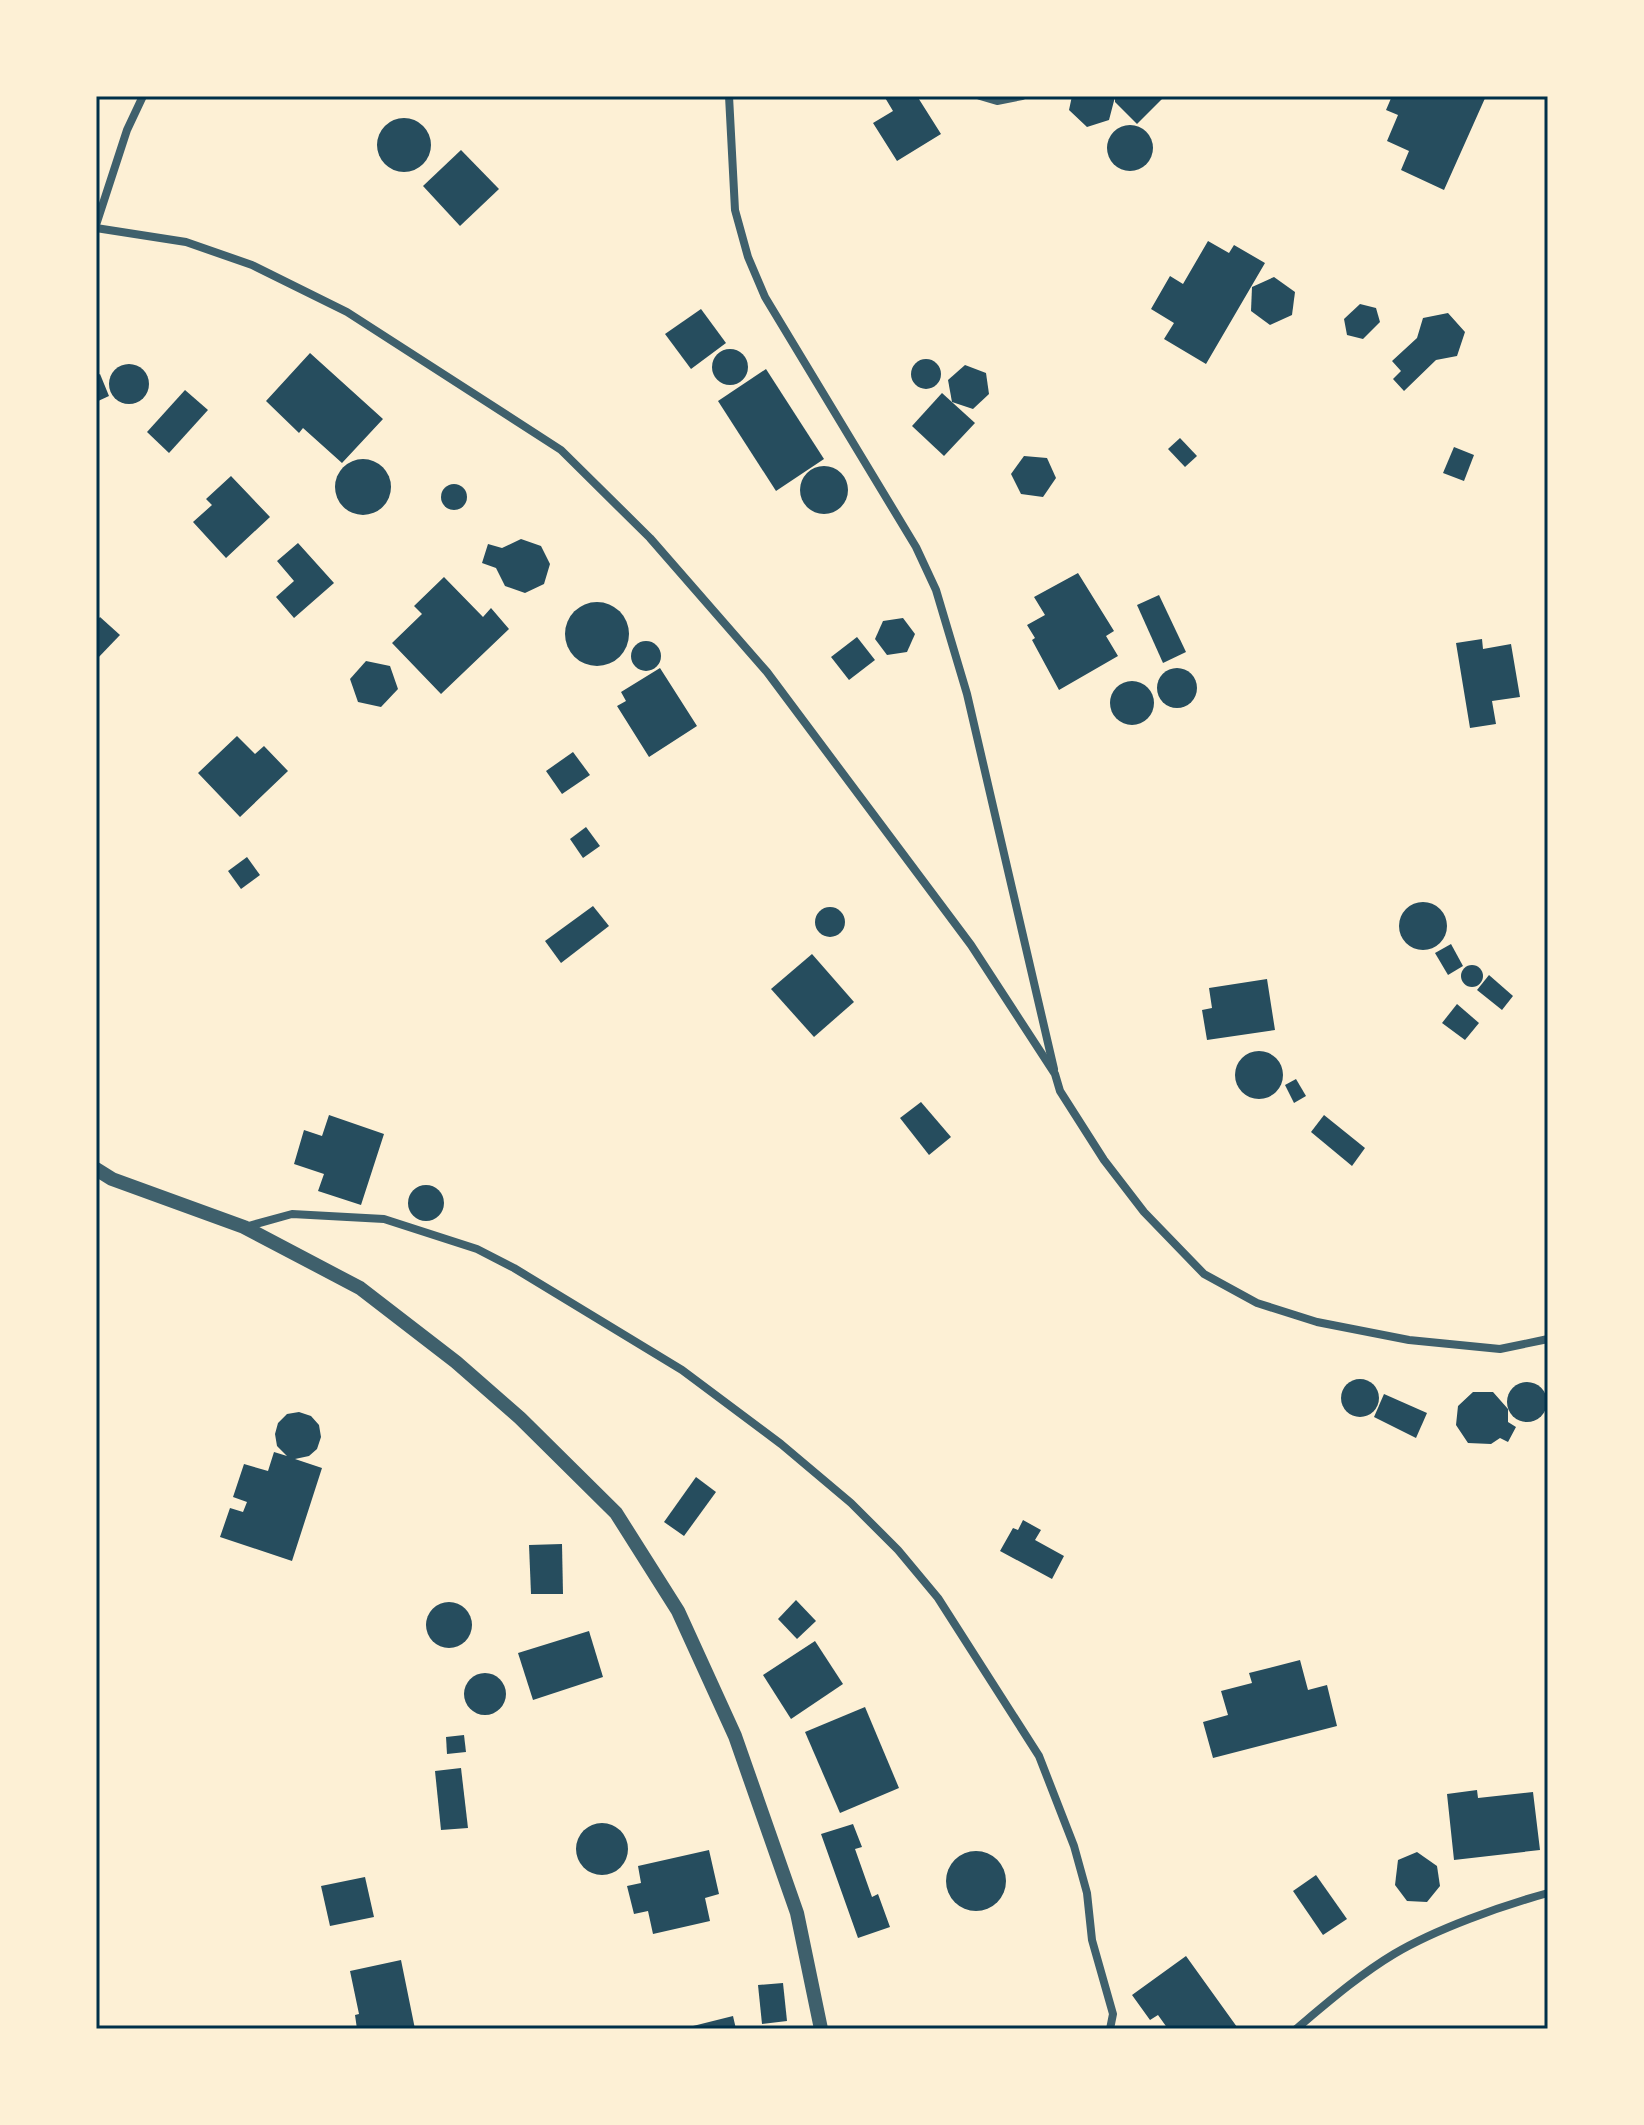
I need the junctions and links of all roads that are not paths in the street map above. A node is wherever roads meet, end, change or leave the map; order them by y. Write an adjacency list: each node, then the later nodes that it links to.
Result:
1 (143, 96): 5 (street)
2 (729, 96): 6 (street)
3 (980, 96): 4 (street)
4 (1022, 96)
5 (96, 227): 6 (street)
6 (1055, 1074): 9 (street)
7 (96, 1169): 8 (street)
8 (244, 1227): 11 (street); 12 (street)
9 (1548, 1339)
10 (1548, 1893): 13 (street)
11 (821, 2029)
12 (1110, 2029)
13 (1296, 2029)

